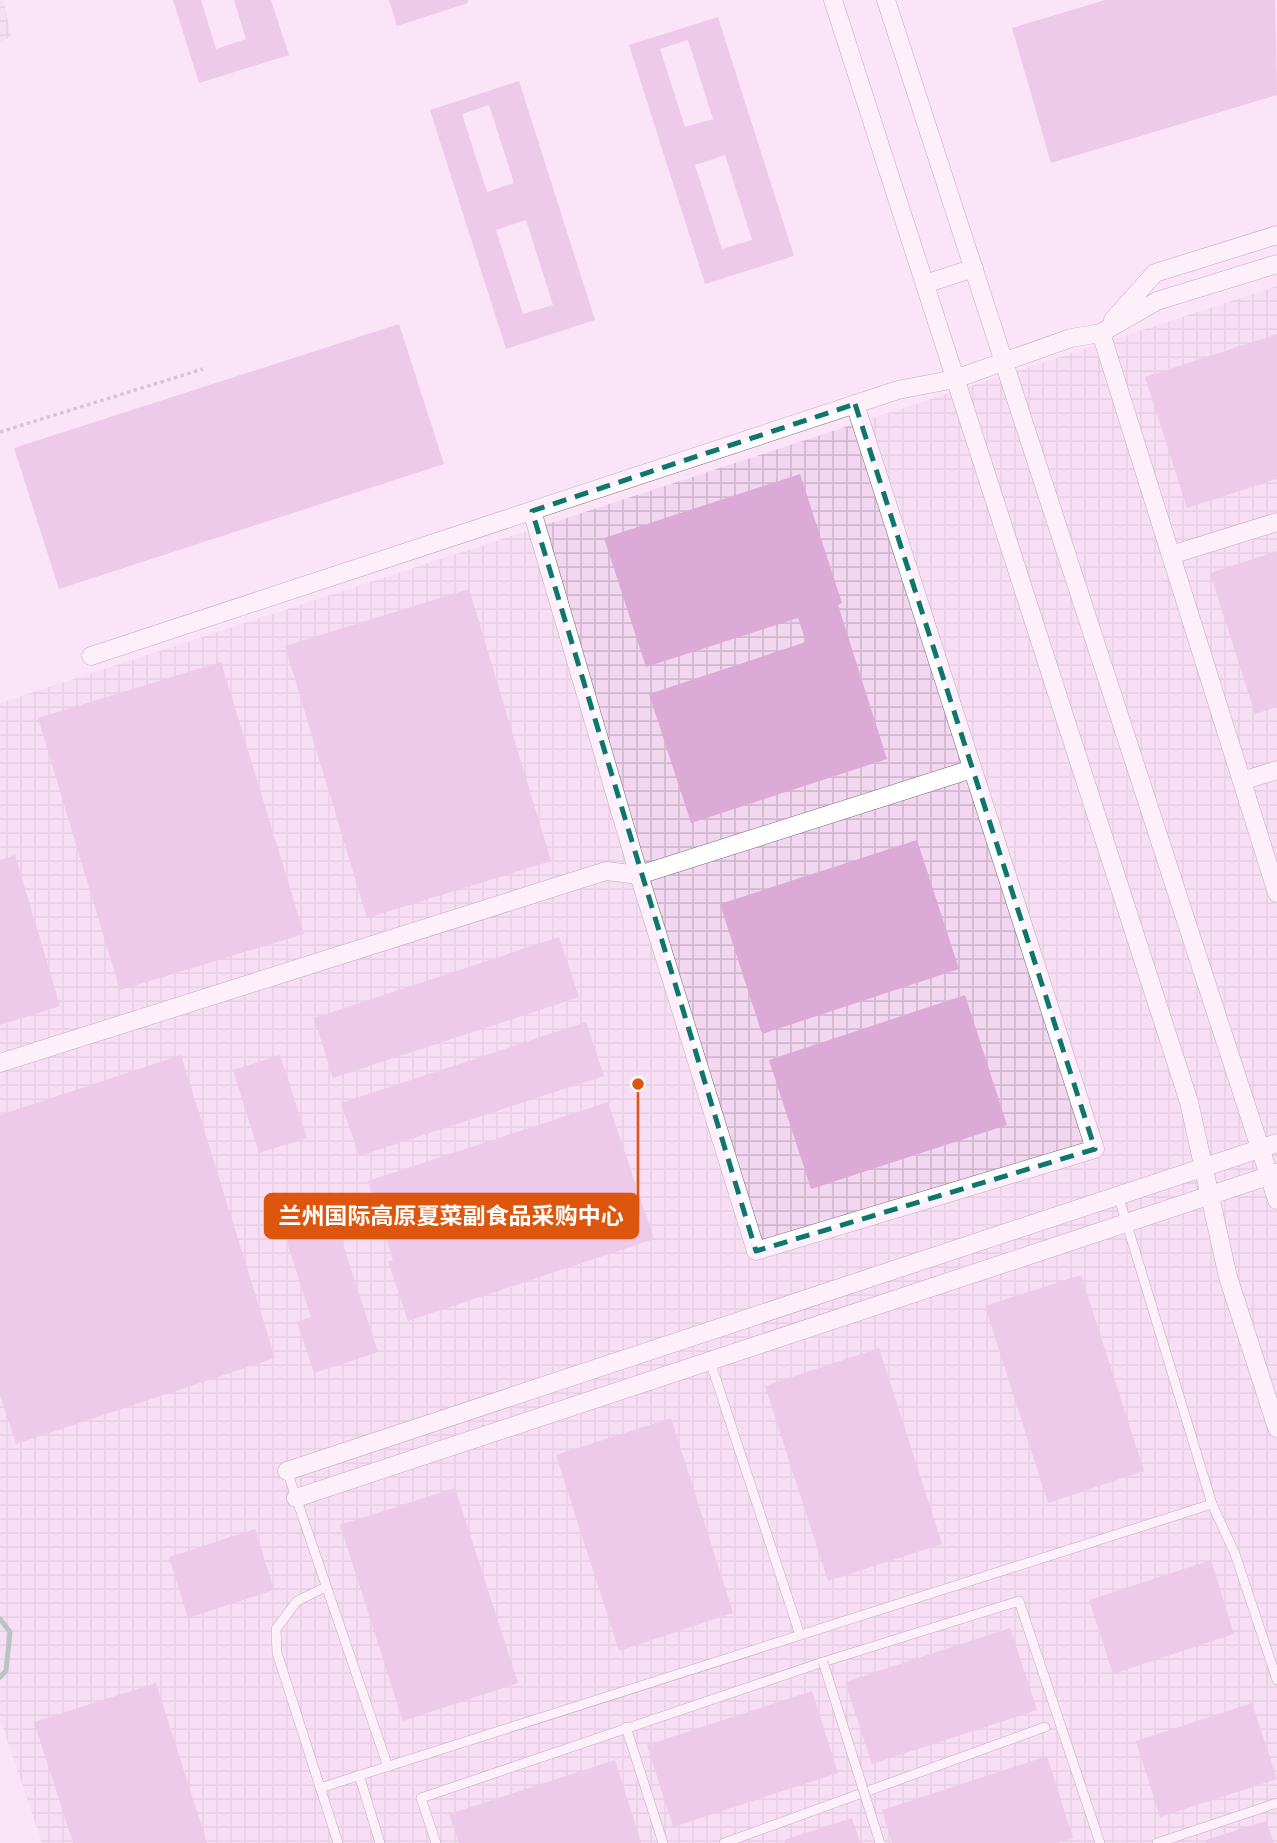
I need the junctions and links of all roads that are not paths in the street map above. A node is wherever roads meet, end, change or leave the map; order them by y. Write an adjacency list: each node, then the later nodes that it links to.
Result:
1 (833, 0): 6 (street)
2 (886, 0): 5 (street)
3 (1277, 235): 7 (street)
4 (1277, 264): 7 (street)
5 (974, 268): 6 (street); 8 (street)
6 (925, 284): 9 (street)
7 (1101, 333): 8 (street); 13 (street)
8 (1004, 362): 9 (street); 22 (street)
9 (955, 379): 10 (street); 23 (street)
10 (855, 404): 11 (street); 15 (street)
11 (532, 511): 14 (street); 18 (street)
12 (1277, 522): 13 (street)
13 (1171, 555): 17 (street)
14 (91, 656)
15 (972, 769): 18 (street); 18 (street)
16 (1277, 770): 17 (street)
17 (1242, 782): 19 (street)
18 (639, 874): 20 (street)
19 (1277, 893)
20 (0, 1063)
21 (1277, 1143): 22 (street)
22 (1259, 1149): 23 (street); 24 (street)
23 (1203, 1167): 25 (street); 26 (street)
24 (1273, 1174): 26 (street); 27 (street)
25 (1118, 1195): 28 (lane); 31 (street)
26 (1210, 1195): 28 (street); 30 (street)
27 (1277, 1200)
28 (1127, 1222): 29 (street); 33 (lane)
29 (710, 1361): 32 (street); 35 (lane)
30 (1277, 1428)
31 (287, 1471): 32 (lane)
32 (296, 1498): 34 (lane)
33 (1212, 1504): 35 (lane); 37 (lane)
34 (326, 1587): 40 (lane); 42 (lane)
35 (800, 1635): 40 (lane)
36 (823, 1662): 38 (lane); 49 (lane, bridge); 50 (lane)
37 (1277, 1680)
38 (626, 1727): 46 (lane); 47 (lane)
39 (1045, 1727): 48 (lane)
40 (388, 1767): 41 (lane)
41 (359, 1775): 42 (lane); 45 (lane)
42 (320, 1788): 44 (lane)
43 (1277, 1803): 51 (lane)
44 (338, 1843)
45 (380, 1843)
46 (436, 1843)
47 (663, 1843)
48 (724, 1843)
49 (880, 1843)
50 (1100, 1843)
51 (1157, 1843)

